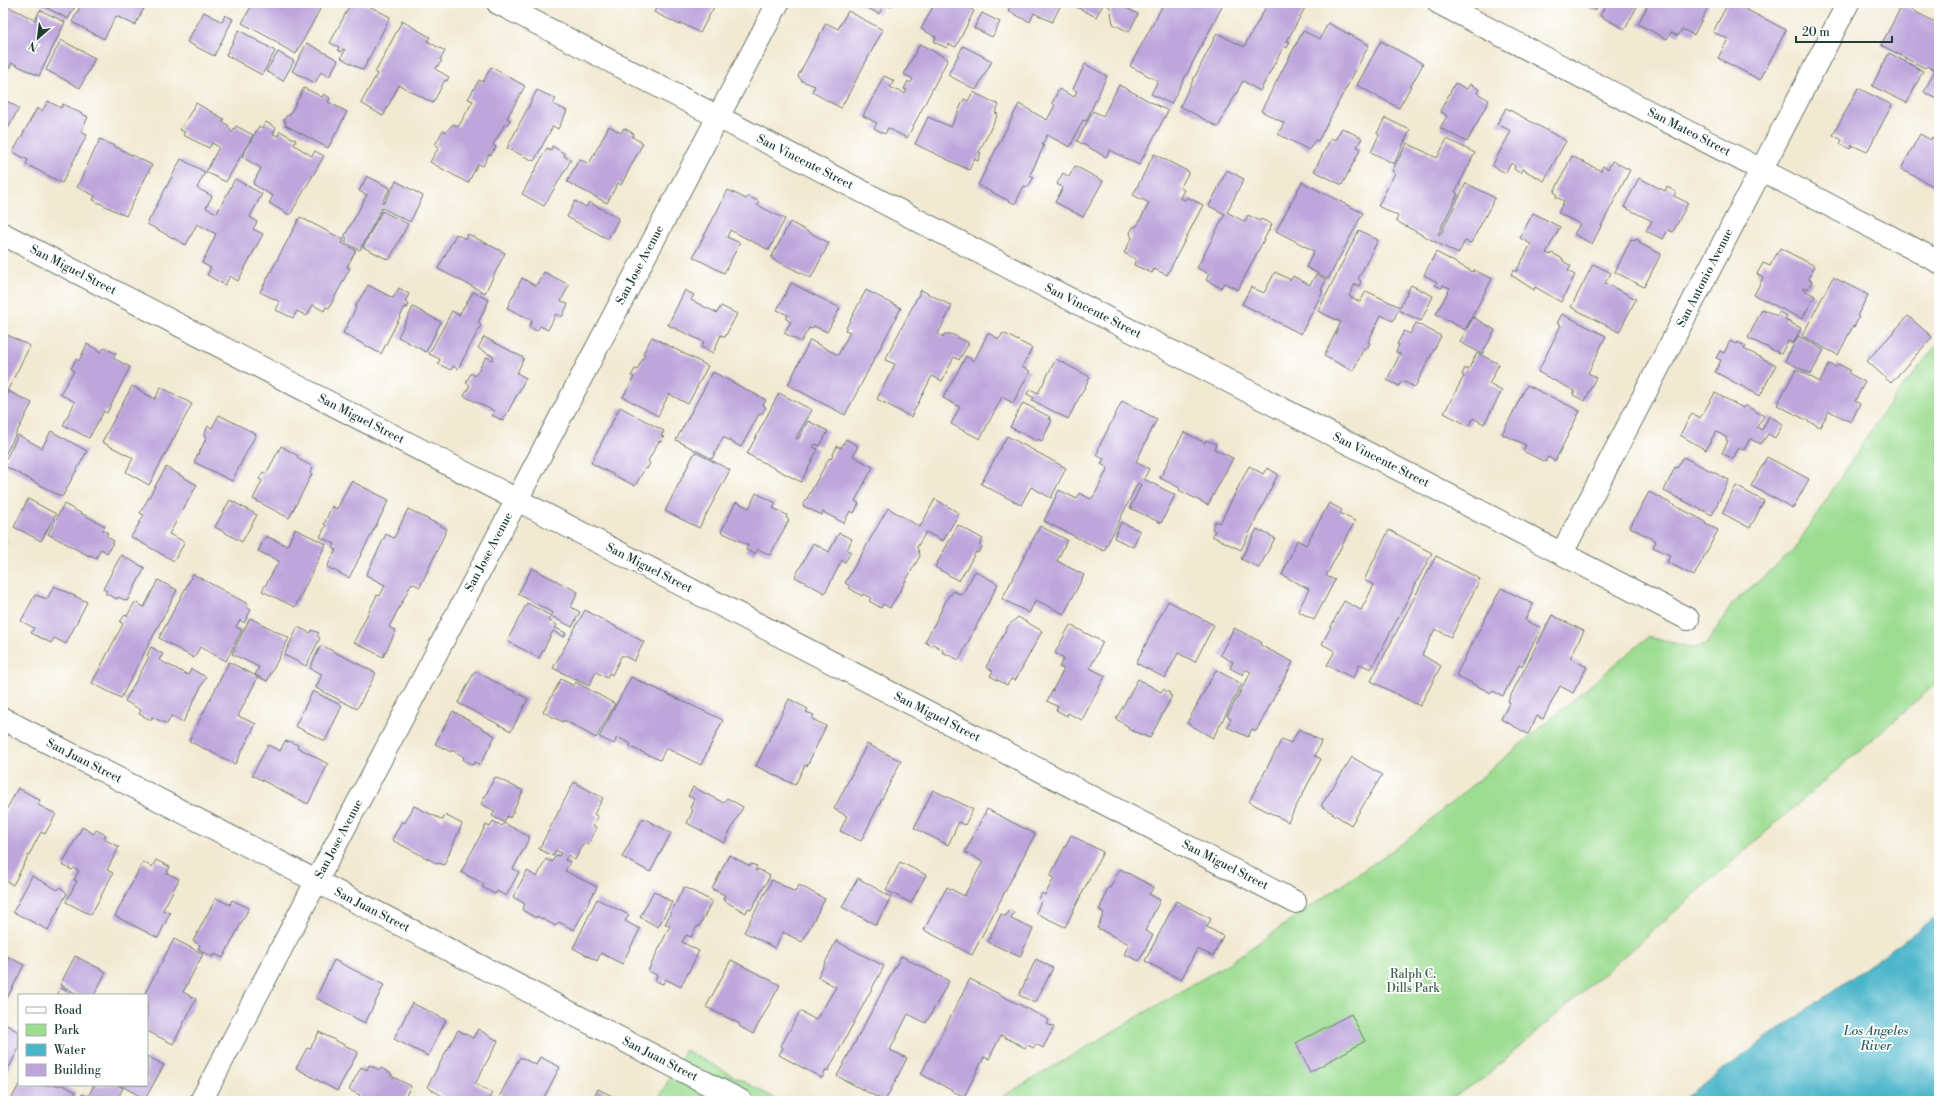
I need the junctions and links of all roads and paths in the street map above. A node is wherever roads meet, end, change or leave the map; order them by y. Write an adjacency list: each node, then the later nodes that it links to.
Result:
1 (498, 3): 5 (street, San Vincente Street)
2 (778, 3): 5 (street, San Jose Avenue)
3 (1439, 3): 6 (street, San Mateo Street)
4 (1848, 3): 6 (street, San Antonio Avenue)
5 (718, 117): 9 (street, San Jose Avenue); 10 (street, San Vincente Street)
6 (1761, 170): 8 (street, San Mateo Street); 10 (street, San Antonio Avenue)
7 (3, 234): 9 (street, San Miguel Street)
8 (1939, 262)
9 (517, 499): 13 (street, San Jose Avenue); 14 (street, San Miguel Street)
10 (1562, 553): 11 (street, San Vincente Street)
11 (1688, 619)
12 (3, 719): 13 (street, San Juan Street)
13 (316, 881): 15 (street, San Jose Avenue); 16 (street, San Juan Street)
14 (1295, 902)
15 (201, 1101)
16 (741, 1101)

